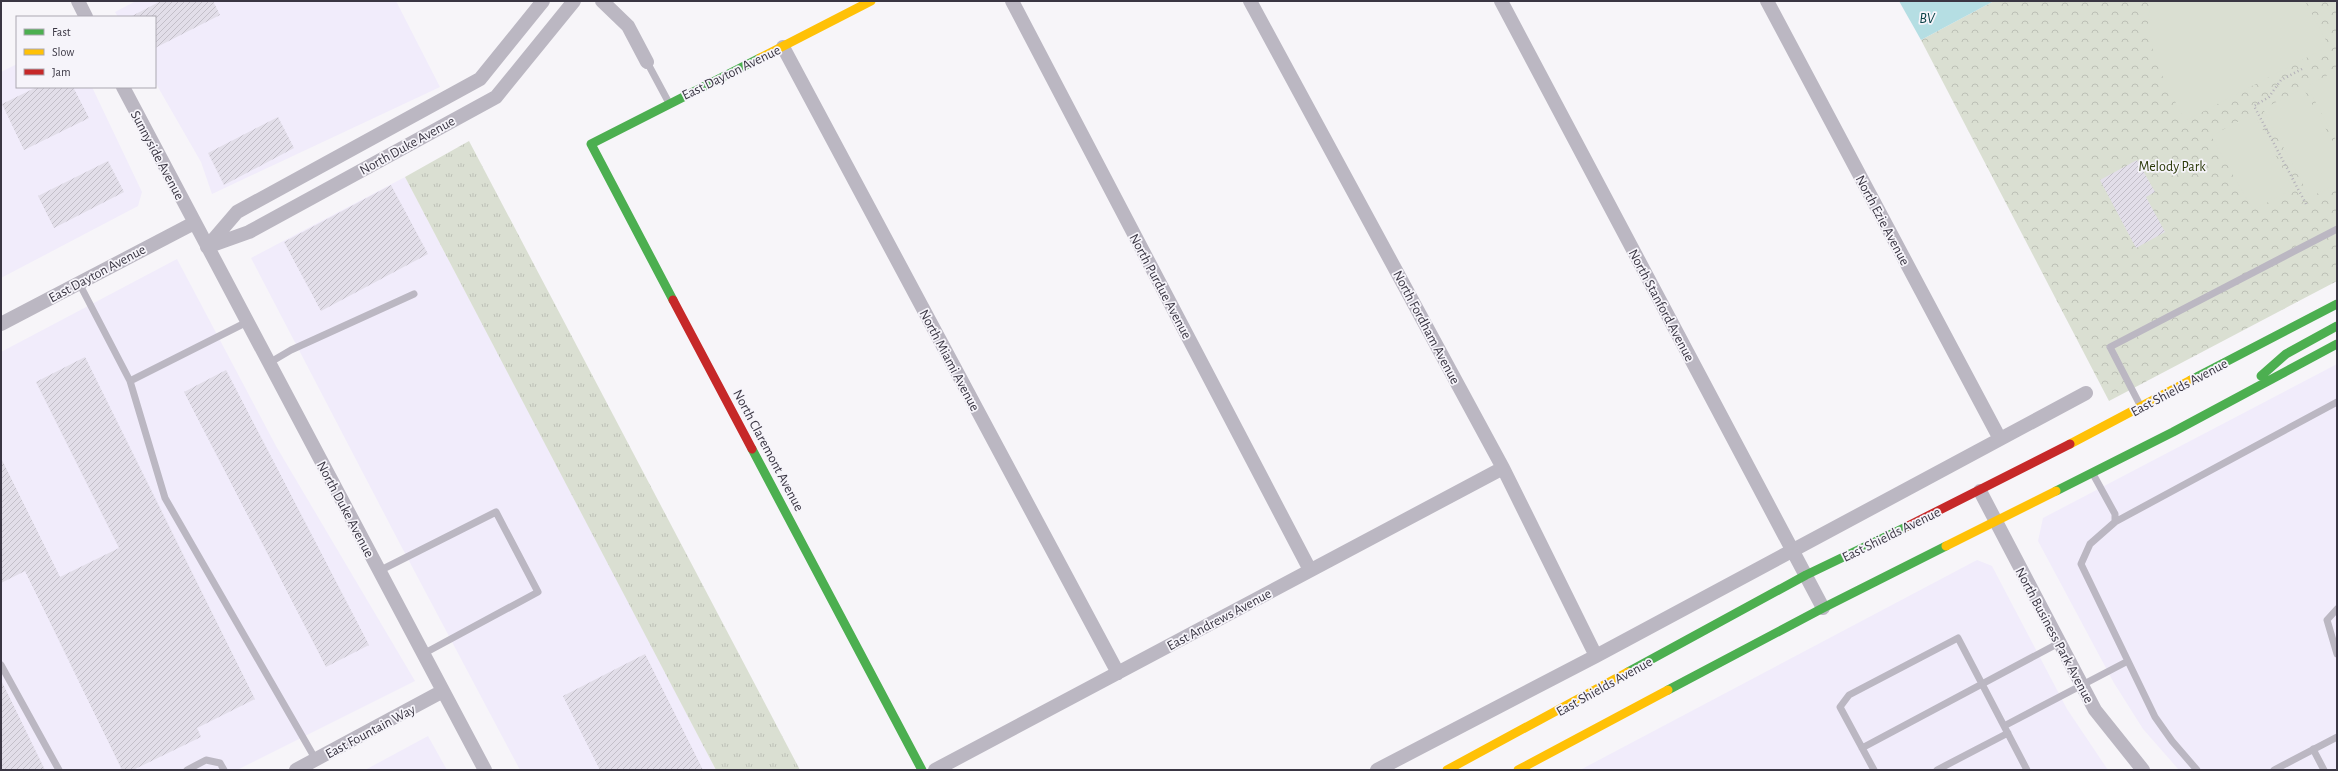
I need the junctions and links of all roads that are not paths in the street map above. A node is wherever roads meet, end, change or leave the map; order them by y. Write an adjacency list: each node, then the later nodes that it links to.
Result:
1 (78, 1): 10 (street)
2 (544, 1): 18 (street, North Duke Avenue)
3 (574, 1): 18 (street, North Duke Avenue)
4 (602, 1): 12 (street)
5 (871, 1): 11 (main road, East Dayton Avenue)
6 (1012, 1): 39 (street, North Purdue Avenue)
7 (1250, 1): 33 (street, North Fordham Avenue)
8 (1501, 1): 38 (street, North Stanford Avenue)
9 (1767, 1): 32 (street, North Ezie Avenue)
10 (86, 16)
11 (783, 47): 14 (main road, East Dayton Avenue); 50 (street, North Miami Avenue)
12 (647, 62): 14 (lane)
13 (124, 88): 16 (street, Sunnyside Avenue)
14 (669, 103): 15 (main road, East Dayton Avenue)
15 (591, 144): 65 (main road, North Claremont Avenue)
16 (194, 223): 18 (street, North Duke Avenue); 19 (street, East Dayton Avenue)
17 (2337, 229): 31 (lane)
18 (207, 247): 22 (street, North Duke Avenue)
19 (79, 283): 23 (street, East Dayton Avenue); 27 (lane)
20 (414, 294): 26 (lane)
21 (2337, 304): 31 (main road, East Shields Avenue)
22 (247, 322): 26 (street, North Duke Avenue); 27 (lane)
23 (1, 324)
24 (2337, 326): 29 (main road)
25 (2337, 344): 29 (main road)
26 (269, 363): 40 (street, North Duke Avenue)
27 (130, 381): 59 (lane)
28 (2086, 393): 32 (street)
29 (2235, 398): 34 (main road)
30 (2337, 402): 37 (lane)
31 (2141, 407): 35 (main road, East Shields Avenue)
32 (2000, 439): 38 (street)
33 (1503, 468): 39 (street, East Andrews Avenue); 47 (street, North Fordham Avenue)
34 (2092, 472): 36 (main road); 37 (lane)
35 (1980, 491): 36 (street, North Business Park Avenue); 41 (main road, East Shields Avenue)
36 (1994, 521): 42 (main road); 44 (street, North Business Park Avenue)
37 (2115, 522): 48 (lane)
38 (1792, 550): 41 (street, North Stanford Avenue); 47 (street)
39 (1310, 570): 50 (street, East Andrews Avenue)
40 (379, 571): 45 (street, North Duke Avenue); 45 (lane)
41 (1806, 575): 42 (street, North Stanford Avenue); 68 (main road, East Shields Avenue)
42 (1823, 608): 69 (main road)
43 (2337, 609): 46 (lane)
44 (2059, 643): 51 (street, North Business Park Avenue); 52 (lane)
45 (423, 654): 53 (street, North Duke Avenue)
46 (2337, 654)
47 (1596, 656): 67 (street)
48 (2128, 662): 51 (lane); 74 (lane)
49 (1, 665): 60 (lane)
50 (1118, 673): 66 (street, East Andrews Avenue)
51 (2081, 685): 54 (lane); 73 (street, North Business Park Avenue)
52 (1983, 686): 54 (lane); 57 (lane); 57 (lane)
53 (443, 691): 59 (street, East Fountain Way); 64 (street, North Duke Avenue)
54 (2004, 726): 55 (lane)
55 (2008, 733): 71 (lane); 72 (lane)
56 (2337, 736): 58 (lane)
57 (1862, 748): 70 (lane)
58 (2313, 749): 75 (lane); 76 (lane)
59 (316, 760): 63 (street, East Fountain Way)
60 (59, 770)
61 (187, 770): 62 (lane)
62 (224, 770)
63 (296, 770)
64 (485, 770)
65 (922, 770)
66 (935, 770)
67 (1377, 770)
68 (1447, 770)
69 (1518, 770)
70 (1874, 770)
71 (1937, 770)
72 (2027, 770)
73 (2144, 770)
74 (2197, 770)
75 (2274, 770)
76 (2324, 770)

